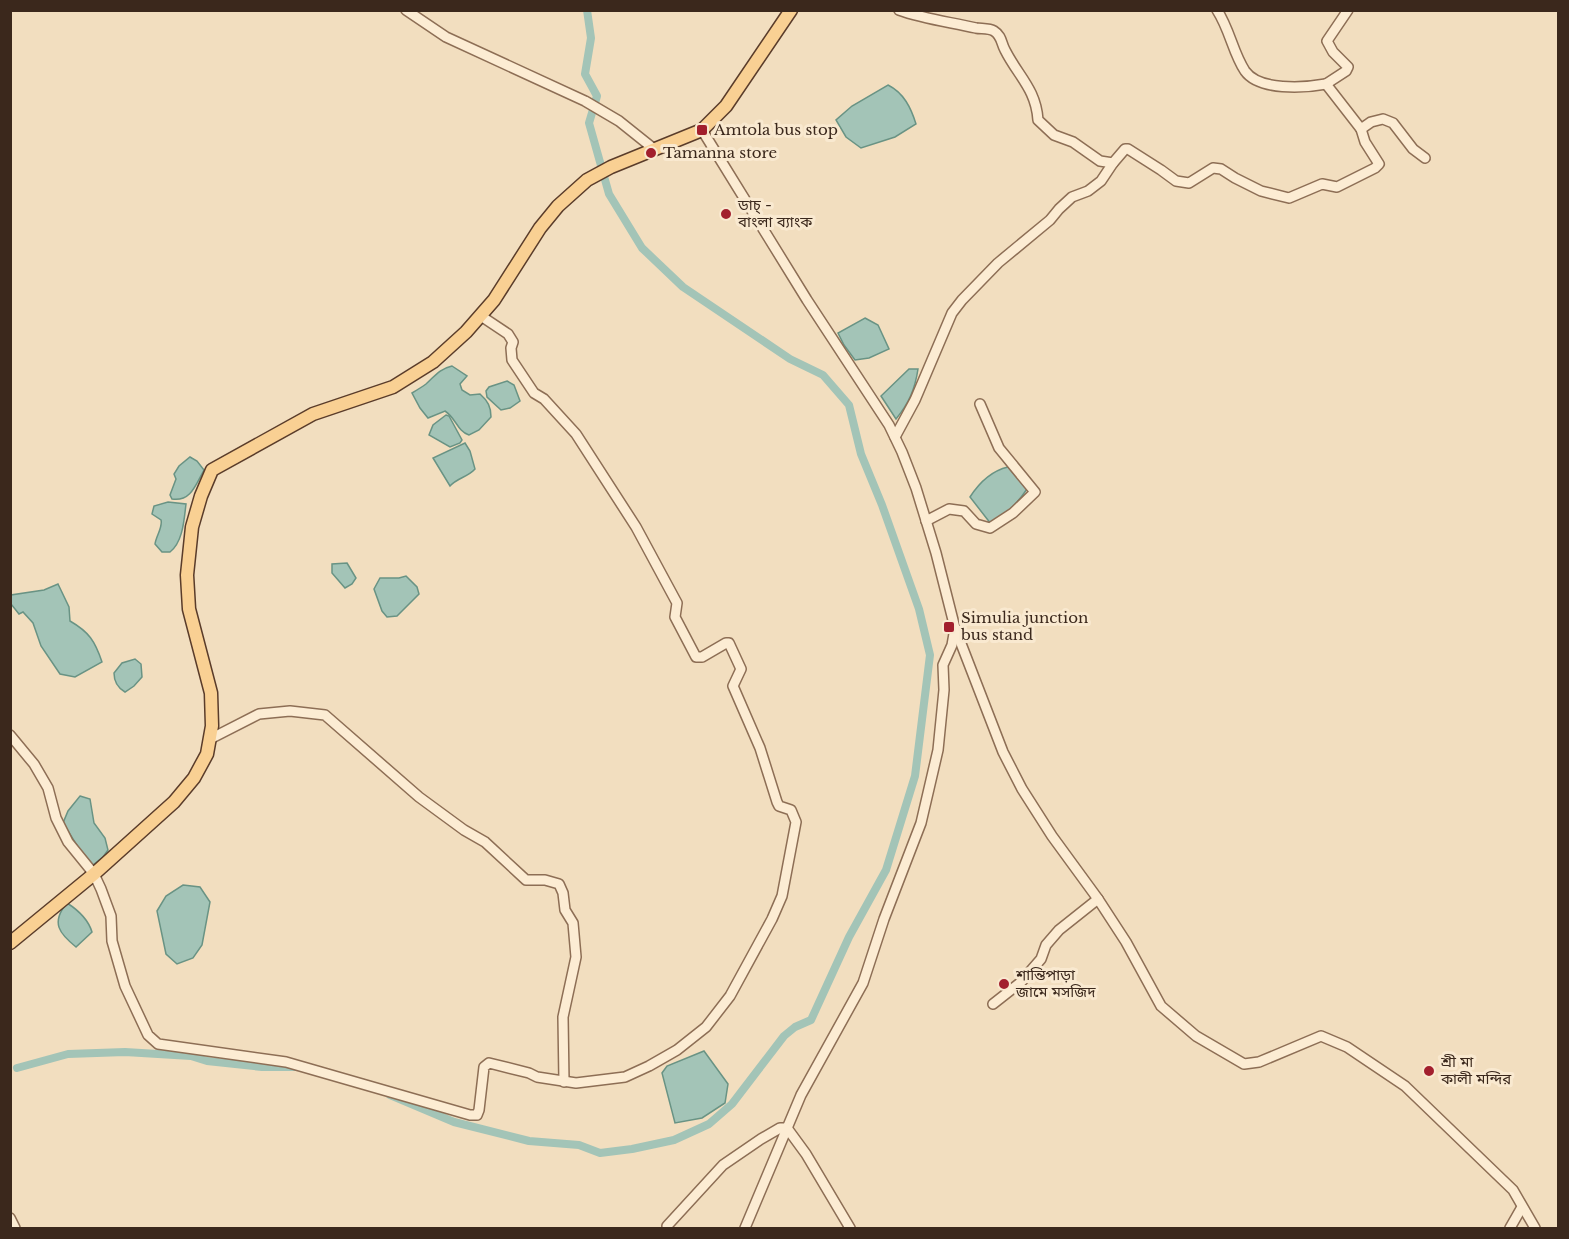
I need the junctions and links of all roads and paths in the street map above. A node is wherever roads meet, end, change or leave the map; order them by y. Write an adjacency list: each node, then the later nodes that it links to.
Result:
1 (406, 10): 9 (street)
2 (791, 10): 8 (main road)
3 (899, 10): 11 (street)
4 (1217, 10): 6 (street)
5 (1348, 10): 6 (street)
6 (1326, 84): 7 (street)
7 (1361, 129): 10 (street); 11 (street)
8 (702, 130): 9 (main road); 14 (street)
9 (654, 149): 12 (main road)
10 (1425, 158)
11 (1113, 163): 14 (street)
12 (481, 316): 18 (main road); 23 (street)
13 (980, 404): 15 (street)
14 (895, 437): 15 (street)
15 (926, 521): 16 (street)
16 (955, 628): 20 (street); 24 (street)
17 (10, 735): 19 (street)
18 (210, 739): 19 (main road); 23 (street)
19 (94, 874): 21 (main road); 23 (street)
20 (1098, 899): 22 (street); 25 (street)
21 (10, 943)
22 (993, 1004)
23 (564, 1082)
24 (787, 1128): 27 (street); 29 (street); 30 (street)
25 (1522, 1207): 31 (street); 32 (street)
26 (10, 1218): 28 (street)
27 (667, 1226)
28 (15, 1228)
29 (745, 1228)
30 (850, 1228)
31 (1510, 1228)
32 (1535, 1228)

